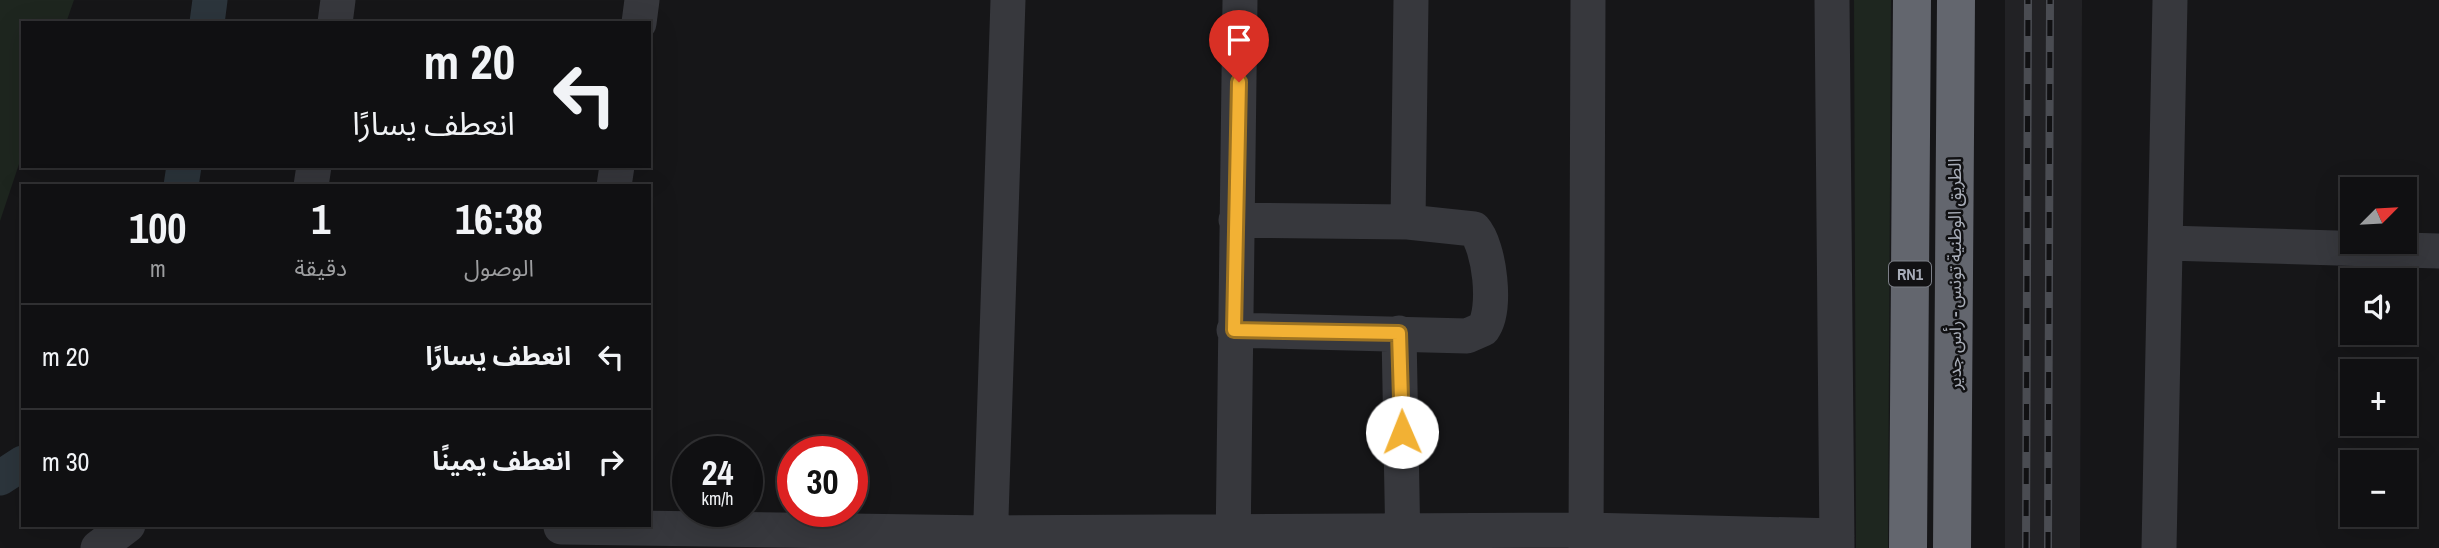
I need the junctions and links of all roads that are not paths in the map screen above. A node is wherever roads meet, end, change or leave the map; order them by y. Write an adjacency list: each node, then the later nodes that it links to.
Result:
1 (338, 0): 11 (street)
2 (642, 0): 12 (street)
3 (1008, 0): 24 (street)
4 (1240, 0): 13 (street)
5 (1410, 0): 14 (street)
6 (1588, 0): 22 (street)
7 (1832, 0): 25 (street)
8 (1913, 0): 27 (highway, RN1)
9 (1956, 0): 28 (highway, الطريق الوطنية تونس - رأس جدير / RN1)
10 (2170, 0): 15 (street)
11 (335, 21)
12 (639, 21)
13 (1236, 220): 14 (street); 17 (street)
14 (1408, 222): 18 (street)
15 (2167, 243): 16 (street); 29 (street)
16 (2439, 251)
17 (1234, 330): 18 (street); 21 (street)
18 (1399, 333): 23 (street)
19 (125, 527): 26 (street)
20 (561, 533): 24 (street)
21 (1233, 539): 23 (street); 24 (street)
22 (1586, 539): 23 (street); 25 (street)
23 (1404, 540)
24 (990, 541)
25 (1837, 542)
26 (98, 548)
27 (1908, 548)
28 (1952, 548)
29 (2159, 548)

